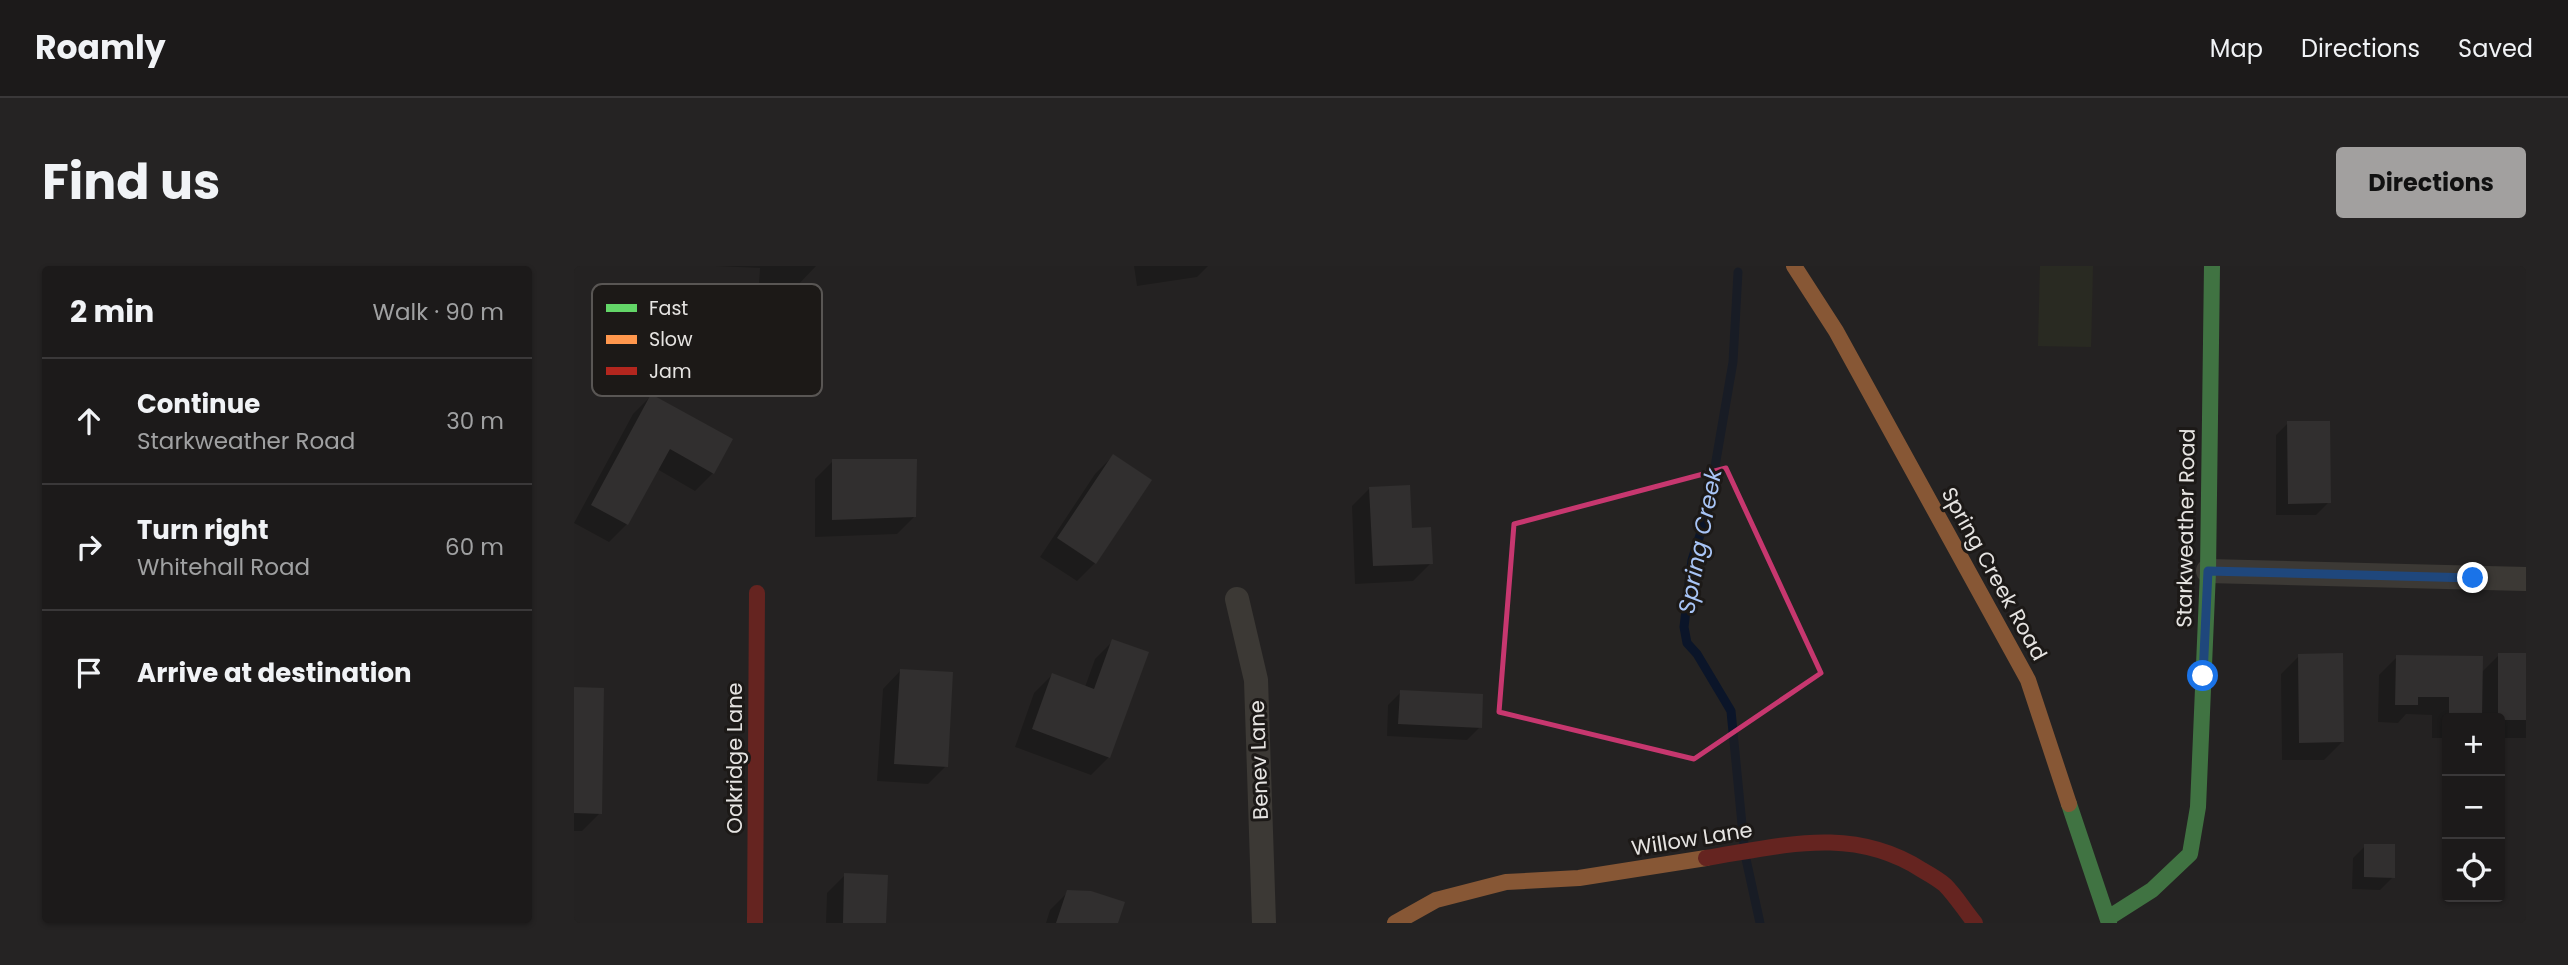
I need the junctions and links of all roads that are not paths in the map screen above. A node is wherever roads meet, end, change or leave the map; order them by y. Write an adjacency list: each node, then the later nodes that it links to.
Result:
1 (1794, 266): 7 (street, Spring Creek Road)
2 (2212, 266): 3 (street, Starkweather Road)
3 (2208, 571): 4 (street); 7 (street, Starkweather Road)
4 (2526, 579)
5 (757, 593): 8 (street, Oakridge Lane)
6 (1237, 599): 9 (street, Benev Lane)
7 (2108, 920)
8 (755, 923)
9 (1264, 923)
10 (1395, 923): 11 (street, Willow Lane)
11 (1975, 923)

